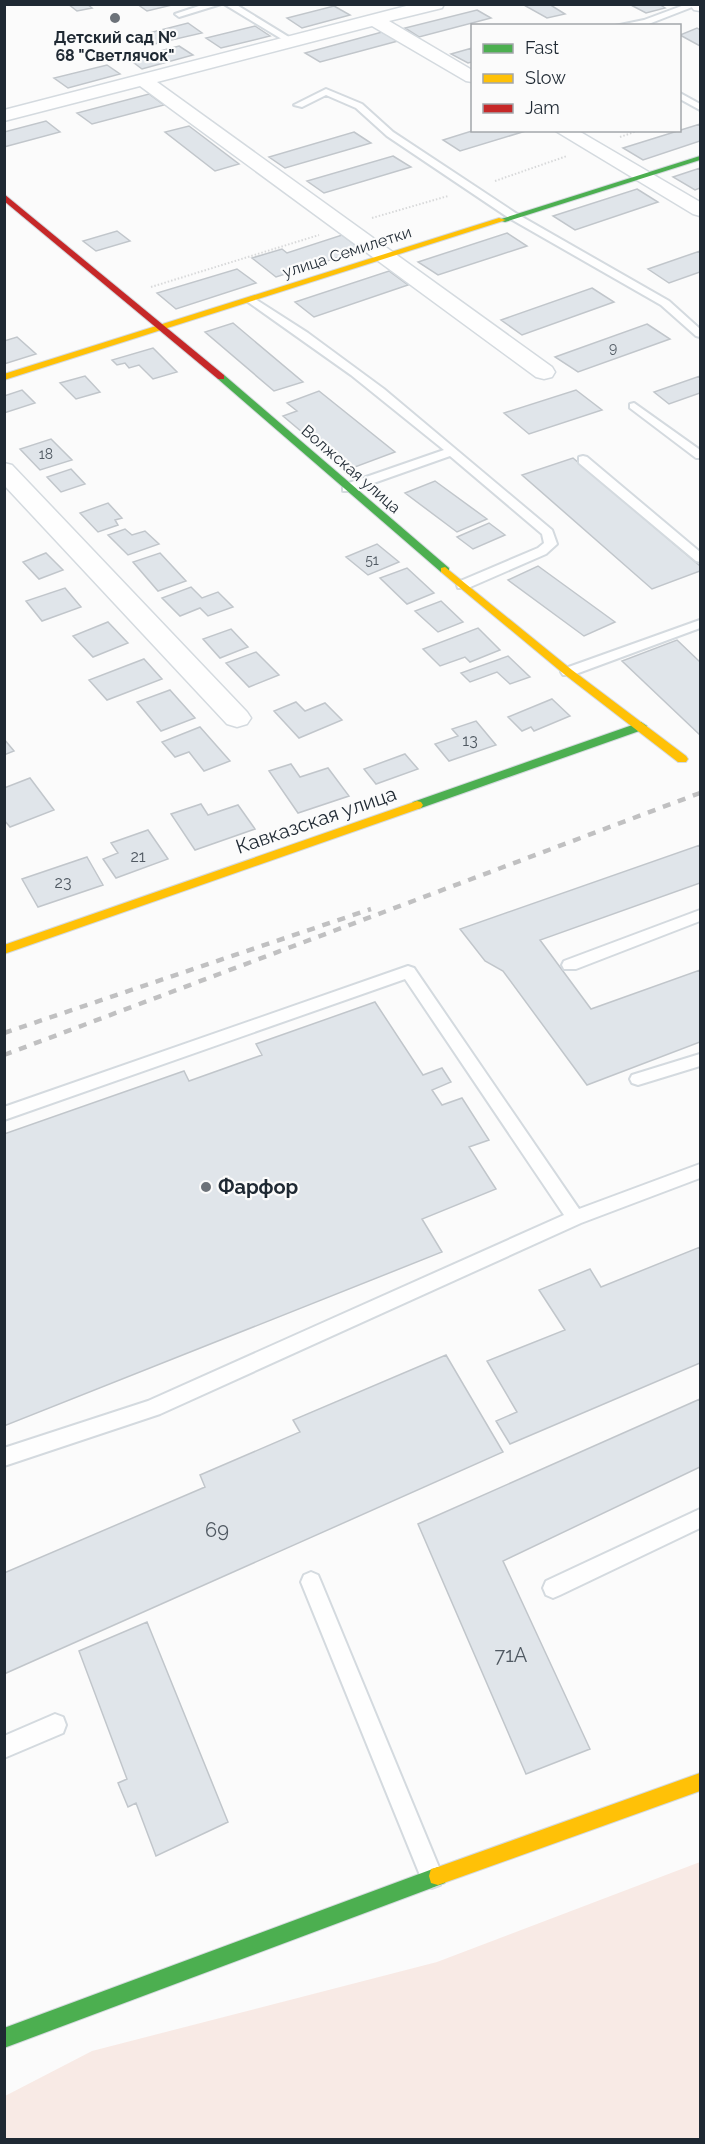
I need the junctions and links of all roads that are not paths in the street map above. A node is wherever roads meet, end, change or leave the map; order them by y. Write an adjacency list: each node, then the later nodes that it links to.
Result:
1 (217, 4): 5 (lane)
2 (228, 4): 8 (lane)
3 (436, 4): 6 (street)
4 (698, 5): 7 (lane)
5 (179, 14)
6 (375, 20): 8 (street); 9 (street)
7 (632, 24)
8 (293, 42): 10 (street)
9 (471, 76)
10 (143, 80): 14 (street); 21 (street)
11 (681, 97): 13 (lane)
12 (300, 105): 20 (lane)
13 (700, 107)
14 (4, 116)
15 (566, 132): 17 (street)
16 (700, 158): 17 (street, улица Семилетки)
17 (641, 176): 19 (street); 20 (street, улица Семилетки)
18 (4, 196): 23 (street, Волжская улица)
19 (700, 210)
20 (513, 216): 21 (street, улица Семилетки); 24 (lane)
21 (385, 256): 22 (street, улица Семилетки); 25 (street)
22 (252, 300): 23 (street, улица Семилетки); 28 (lane)
23 (163, 328): 26 (street, улица Семилетки); 32 (street, Волжская улица)
24 (700, 334)
25 (544, 372)
26 (4, 377)
27 (634, 406): 29 (lane)
28 (452, 451): 32 (lane); 34 (lane)
29 (700, 455)
30 (583, 460): 33 (lane)
31 (4, 470): 37 (street)
32 (347, 488): 34 (street, Волжская улица)
33 (700, 558)
34 (462, 585): 36 (street, Волжская улица)
35 (700, 624): 36 (lane)
36 (568, 672): 38 (street, Волжская улица)
37 (237, 718)
38 (641, 726): 39 (street, Волжская улица); 41 (street, Кавказская улица)
39 (682, 759)
40 (700, 915): 42 (lane)
41 (4, 950)
42 (570, 965)
43 (700, 1060): 44 (lane)
44 (638, 1079)
45 (4, 1114): 47 (lane)
46 (700, 1171): 47 (lane)
47 (575, 1218): 48 (lane)
48 (4, 1457)
49 (700, 1518): 51 (lane)
50 (311, 1582): 55 (lane)
51 (553, 1588)
52 (55, 1725): 53 (lane)
53 (4, 1747)
54 (700, 1782): 55 (street)
55 (432, 1878): 56 (street)
56 (4, 2038)

